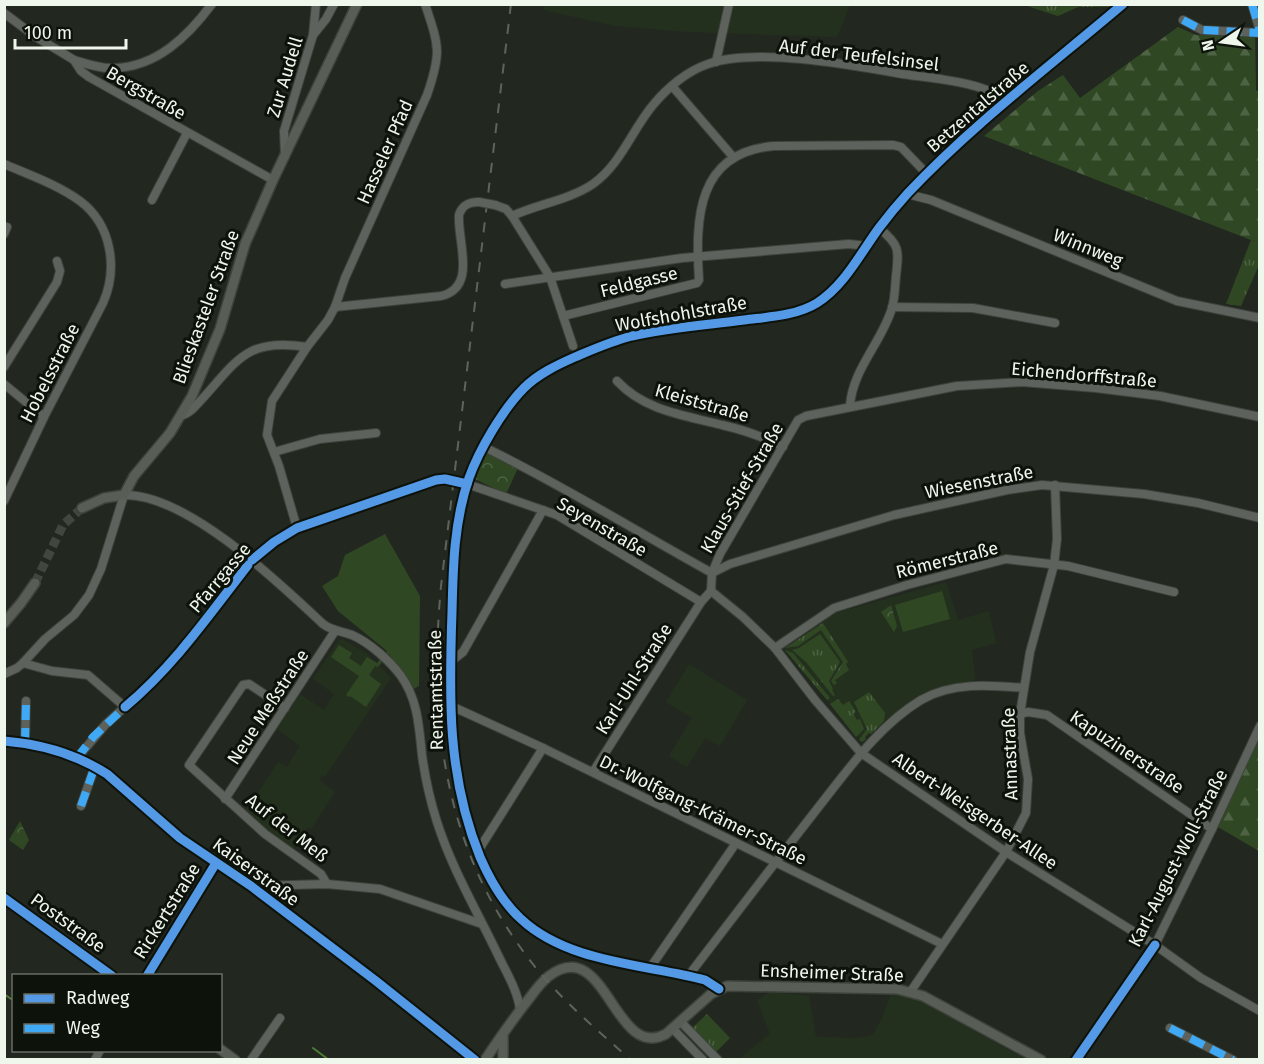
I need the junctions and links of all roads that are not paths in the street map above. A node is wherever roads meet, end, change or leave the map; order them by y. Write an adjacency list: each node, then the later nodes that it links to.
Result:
1 (212, 4): 13 (street)
2 (316, 4): 12 (street, Zur Audell)
3 (333, 4): 12 (street)
4 (357, 4): 18 (main road, Blieskasteler Straße)
5 (425, 4): 32 (street, Hasseler Pfad)
6 (729, 4): 14 (street)
7 (1123, 4): 16 (street, Betzentalstraße)
8 (1252, 4): 11 (street)
9 (4, 14): 13 (street, Bergstraße)
10 (1183, 20): 11 (street)
11 (1260, 32)
12 (313, 35): 18 (street, Zur Audell)
13 (74, 60): 17 (street, Bergstraße)
14 (716, 62): 15 (street, Auf der Teufelsinsel); 16 (street, Auf der Teufelsinsel)
15 (672, 86): 19 (street); 25 (street, Auf der Teufelsinsel)
16 (1006, 102): 21 (street, Betzentalstraße)
17 (187, 134): 22 (street, Bergstraße); 24 (street, Bergstraße)
18 (285, 158): 22 (main road, Blieskasteler Straße)
19 (734, 158): 21 (street); 28 (street)
20 (4, 164): 45 (street, Hobelsstraße)
21 (927, 174): 23 (street, Betzentalstraße)
22 (273, 180): 44 (main road, Blieskasteler Straße)
23 (907, 194): 26 (street, Betzentalstraße); 35 (street, Winnweg)
24 (152, 200)
25 (512, 216): 30 (street); 32 (street, bridge)
26 (879, 228): 27 (street, Betzentalstraße); 33 (street)
27 (867, 246): 28 (street); 48 (street, Wolfshohlstraße)
28 (698, 257): 30 (street); 34 (street, Feldgasse)
29 (57, 261): 39 (street)
30 (549, 277): 31 (street); 34 (street)
31 (505, 284)
32 (335, 307): 38 (street, Hasseler Pfad)
33 (892, 307): 36 (street); 42 (street)
34 (563, 316): 37 (street)
35 (1260, 318)
36 (1055, 323)
37 (573, 346)
38 (307, 347): 44 (street); 50 (street, Hasseler Pfad)
39 (4, 367)
40 (617, 381): 49 (street, Kleiststraße)
41 (4, 384): 45 (street)
42 (850, 406): 43 (street, Eichendorffstraße); 46 (street, Eichendorffstraße)
43 (834, 410): 49 (street, Klaus-Stief-Straße)
44 (182, 416): 53 (main road, Blieskasteler Straße)
45 (44, 417): 54 (street, Hobelsstraße)
46 (1260, 417)
47 (376, 433): 50 (street)
48 (484, 447): 51 (street, Wolfshohlstraße); 61 (street)
49 (783, 447): 61 (street, Klaus-Stief-Straße)
50 (274, 452): 58 (street, Hasseler Pfad)
51 (467, 484): 56 (street, Seyenstraße); 58 (street, Pfarrgasse); 69 (street, Rentamtstraße)
52 (1055, 485): 57 (street, Wiesenstraße); 60 (street, Annastraße); 61 (street, Wiesenstraße)
53 (124, 495): 55 (main road); 59 (street); 70 (street, Blieskasteler Straße)
54 (4, 501)
55 (82, 508)
56 (543, 510): 65 (street, Seyenstraße); 69 (street)
57 (1260, 518)
58 (297, 528): 59 (street, Pfarrgasse)
59 (252, 560): 67 (street); 75 (street, Pfarrgasse)
60 (1054, 565): 64 (street, Römerstraße); 68 (street, Römerstraße); 72 (street, Annastraße)
61 (712, 573): 63 (street)
62 (35, 583): 66 (main road)
63 (711, 591): 65 (street); 68 (street, Albert-Weisgerber-Allee)
64 (1174, 592)
65 (701, 602): 85 (street, Karl-Uhl-Straße)
66 (4, 623)
67 (335, 631): 76 (street, Neue Meßstraße); 97 (street)
68 (775, 648): 82 (street, Albert-Weisgerber-Allee)
69 (450, 662): 74 (street, Rentamtstraße)
70 (23, 663): 71 (street, Blieskasteler Straße); 75 (street)
71 (4, 674)
72 (1024, 688): 77 (street, Annastraße); 82 (street)
73 (26, 701): 80 (street)
74 (449, 705): 81 (street, Dr.-Wolfgang-Krämer-Straße); 90 (street, Rentamtstraße)
75 (125, 707): 83 (street, Pfarrgasse)
76 (285, 708): 86 (street, Neue Meßstraße); 86 (street, Auf der Meß)
77 (1020, 714): 88 (street, Kapuzinerstraße); 91 (street, Annastraße)
78 (1260, 726): 88 (street, Karl-August-Woll-Straße)
79 (4, 741): 80 (street, Kaiserstraße)
80 (25, 743): 83 (street, Kaiserstraße)
81 (543, 748): 85 (street, Dr.-Wolfgang-Krämer-Straße); 90 (street)
82 (861, 753): 91 (street, Albert-Weisgerber-Allee); 92 (street)
83 (77, 758): 84 (street, Kaiserstraße)
84 (95, 766): 87 (street); 93 (street, Kaiserstraße)
85 (593, 772): 89 (street, Dr.-Wolfgang-Krämer-Straße)
86 (225, 798): 94 (street, Auf der Meß)
87 (81, 806)
88 (1212, 829): 99 (street, Karl-August-Woll-Straße)
89 (736, 843): 92 (street, Dr.-Wolfgang-Krämer-Straße); 100 (street)
90 (478, 851): 100 (street, Rentamtstraße)
91 (1006, 852): 98 (street, Annastraße); 99 (street, Albert-Weisgerber-Allee)
92 (775, 862): 98 (street, Dr.-Wolfgang-Krämer-Straße); 103 (street)
93 (216, 863): 95 (street, Kaiserstraße); 102 (street, Rickertstraße)
94 (327, 884): 95 (street); 97 (street)
95 (251, 886): 116 (street, Kaiserstraße)
96 (4, 897): 101 (main road, Poststraße)
97 (482, 924): 106 (street)
98 (942, 944): 105 (street, Annastraße)
99 (1155, 945): 107 (street, Albert-Weisgerber-Allee); 122 (street, Karl-August-Woll-Straße)
100 (650, 968): 103 (street, Rentamtstraße)
101 (111, 974)
102 (148, 974)
103 (689, 975): 104 (street, Rentamtstraße)
104 (719, 989): 105 (main road, Ensheimer Straße); 109 (main road)
105 (911, 991): 121 (main road, Ensheimer Straße)
106 (520, 1010): 111 (main road); 112 (main road)
107 (1260, 1011)
108 (280, 1018): 115 (street)
109 (681, 1022): 111 (main road); 120 (street)
110 (1170, 1028): 123 (street)
111 (673, 1029): 119 (street)
112 (503, 1034): 117 (main road); 118 (main road)
113 (222, 1050): 114 (main road)
114 (235, 1059)
115 (251, 1059)
116 (475, 1059)
117 (485, 1059)
118 (502, 1059)
119 (703, 1059)
120 (718, 1059)
121 (1041, 1059)
122 (1076, 1059)
123 (1233, 1059)

